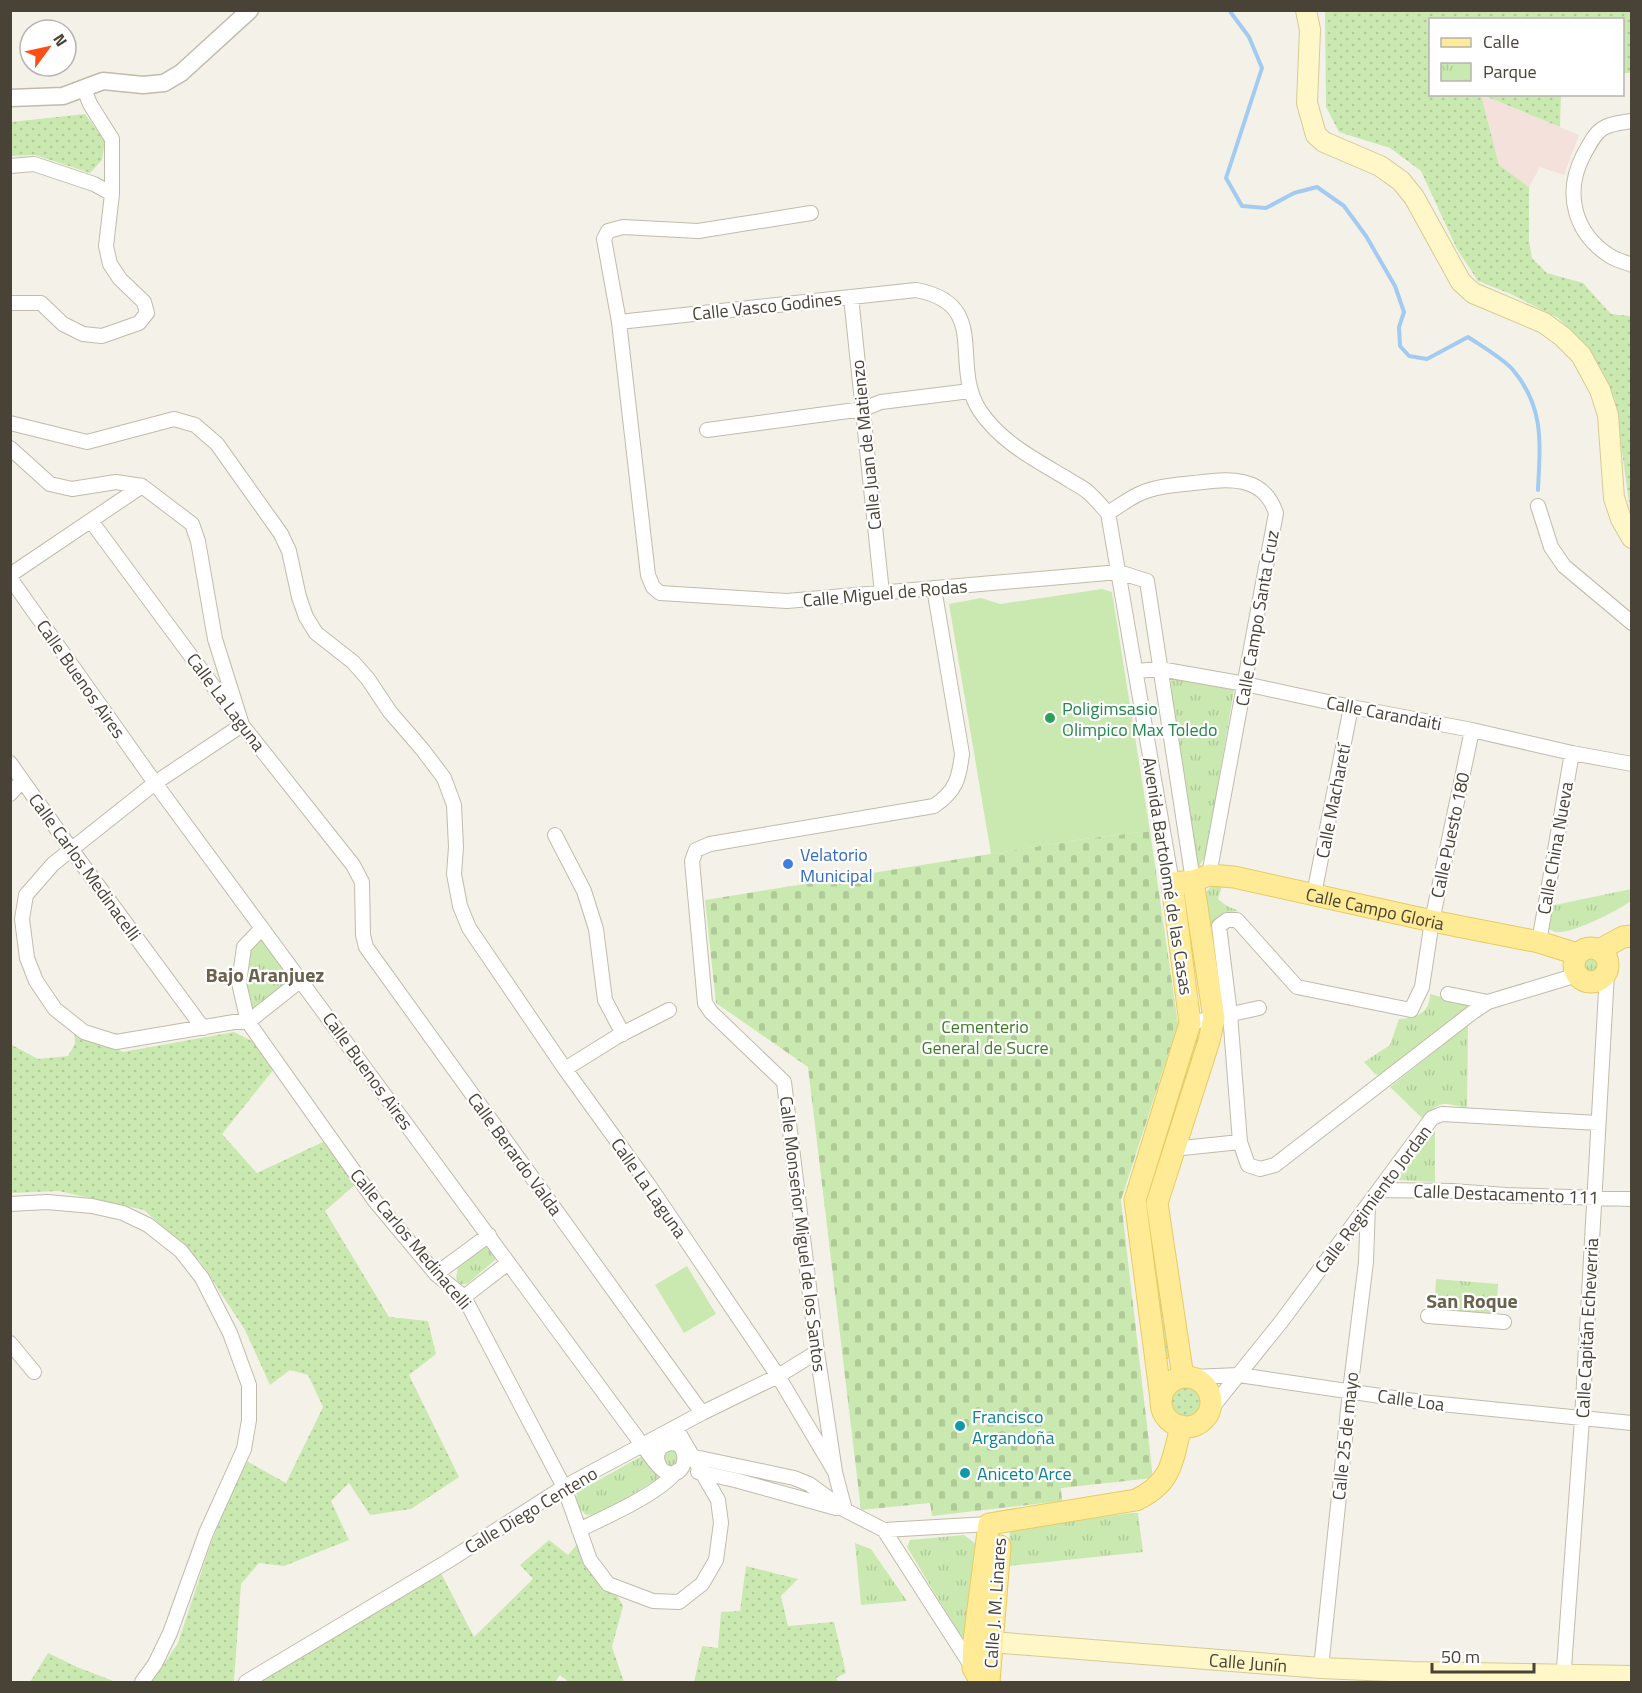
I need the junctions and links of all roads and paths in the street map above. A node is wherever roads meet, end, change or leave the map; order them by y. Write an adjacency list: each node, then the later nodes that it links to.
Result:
1 (250, 10): 3 (street)
2 (1306, 10): 22 (main road)
3 (84, 89): 4 (street); 7 (street)
4 (10, 98)
5 (1632, 121): 9 (street)
6 (10, 166): 7 (street)
7 (112, 194): 11 (street)
8 (811, 213): 12 (street)
9 (1632, 265)
10 (851, 297): 12 (street, Calle Vasco Godines); 13 (street, Calle Vasco Godines); 14 (street, Calle Juan de Matienzo)
11 (10, 303)
12 (619, 322): 26 (street, Calle Miguel de Rodas)
13 (970, 391): 14 (street); 20 (street)
14 (863, 409): 16 (street); 26 (street, Calle Juan de Matienzo)
15 (10, 423): 63 (street, Calle La Laguna)
16 (707, 430)
17 (10, 448): 18 (street)
18 (142, 486): 21 (street); 32 (street)
19 (1538, 506): 27 (street)
20 (1108, 513): 23 (street); 30 (street, Calle Campo Santa Cruz)
21 (91, 521): 24 (street); 32 (street, Calle La Laguna)
22 (1632, 538)
23 (1119, 573): 25 (street, Calle Miguel de Rodas); 28 (street, Avenida Bartolomé de las Casas); 29 (street, Avenida Bartolomé de las Casas)
24 (10, 577): 38 (street, Calle Buenos Aires)
25 (934, 588): 26 (street, Calle Miguel de Rodas); 79 (street, Calle Monseñor Miguel de los Santos)
26 (882, 593)
27 (1632, 622)
28 (1160, 669): 29 (street, Calle Carandaiti); 30 (street, Calle Carandaiti); 42 (street, Avenida Bartolomé de las Casas)
29 (1136, 671): 44 (street, Avenida Bartolomé de las Casas)
30 (1245, 684): 31 (street, Calle Carandaiti); 42 (street, Calle Campo Santa Cruz)
31 (1352, 707): 33 (street, Calle Carandaiti); 45 (street, Calle Macharetí)
32 (242, 725): 38 (street); 43 (street, Calle La Laguna)
33 (1472, 730): 34 (street, Calle Carandaiti); 46 (street, Calle Puesto 180)
34 (1572, 753): 36 (street, Calle Carandaiti); 49 (street, Calle China Nueva)
35 (10, 763): 37 (street, Calle Carlos Medinacelli)
36 (1632, 764)
37 (22, 781): 39 (street); 41 (street, Calle Carlos Medinacelli)
38 (155, 783): 41 (street); 47 (street, Calle Buenos Aires)
39 (10, 794)
40 (555, 835): 62 (street)
41 (71, 849): 61 (street, Calle Carlos Medinacelli); 61 (street)
42 (1201, 878): 44 (main road, Calle Campo Gloria); 45 (main road, Calle Campo Gloria); 58 (main road, Avenida Bartolomé de las Casas)
43 (362, 882): 87 (street, Calle Berardo Valda)
44 (1172, 883): 60 (main road, Avenida Bartolomé de las Casas)
45 (1314, 894): 46 (main road, Calle Campo Gloria)
46 (1432, 921): 49 (main road, Calle Campo Gloria); 58 (street, Calle Puesto 180)
47 (262, 928): 53 (street, Calle Buenos Aires); 59 (street, Calle Carlos Medinacelli)
48 (1632, 936): 50 (main road)
49 (1539, 942): 51 (main road, Calle Campo Gloria)
50 (1601, 949): 51 (main road); 52 (main road)
51 (1577, 964): 52 (main road); 55 (street)
52 (1606, 973): 64 (street, Calle Capitán Echeverria)
53 (301, 980): 59 (street); 72 (street, Calle Buenos Aires)
54 (1448, 994): 55 (street)
55 (1488, 1002): 65 (street)
56 (1259, 1008): 58 (street)
57 (669, 1010): 62 (street)
58 (1222, 1016): 60 (street); 65 (street); 66 (main road, Avenida Bartolomé de las Casas)
59 (248, 1022): 61 (street); 74 (street, Calle Carlos Medinacelli)
60 (1190, 1023): 85 (main road, Avenida Bartolomé de las Casas)
61 (203, 1028)
62 (623, 1034): 63 (street)
63 (565, 1069): 82 (street, Calle La Laguna)
64 (1598, 1123): 67 (street, Calle Regimiento Jordan); 68 (street, Calle Capitán Echeverria)
65 (1240, 1142): 66 (street)
66 (1173, 1149): 83 (main road, Avenida Bartolomé de las Casas)
67 (1380, 1190): 68 (street, Calle Destacamento 111); 71 (street, Calle Regimiento Jordan)
68 (1594, 1197): 69 (street, Calle Destacamento 111); 88 (street, Calle Capitán Echeverria)
69 (1632, 1199)
70 (10, 1204): 109 (street)
71 (1368, 1204): 81 (street, Calle Regimiento Jordan); 84 (street, Calle 25 de mayo)
72 (489, 1235): 73 (street, Calle Buenos Aires); 74 (street)
73 (508, 1263): 75 (street); 93 (street, Calle Buenos Aires)
74 (436, 1274): 75 (street, Calle Carlos Medinacelli)
75 (464, 1297): 98 (street, Calle Carlos Medinacelli)
76 (1428, 1316): 77 (street)
77 (1504, 1322)
78 (10, 1343): 80 (street)
79 (818, 1352): 82 (street, Calle Diego Centeno); 96 (street, Calle Monseñor Miguel de los Santos)
80 (34, 1372)
81 (1239, 1375): 83 (street, Calle Loa); 84 (street, Calle Loa); 86 (street, Calle Regimiento Jordan)
82 (778, 1376): 87 (street, Calle Diego Centeno); 96 (street, Calle La Laguna)
83 (1187, 1377): 85 (main road); 86 (main road)
84 (1350, 1391): 88 (street, Calle Loa); 104 (street, Calle 25 de mayo)
85 (1161, 1399): 90 (main road)
86 (1210, 1410): 90 (main road)
87 (702, 1413): 91 (street, Calle Diego Centeno)
88 (1582, 1419): 89 (street, Calle Loa); 107 (street, Calle Capitán Echeverria)
89 (1632, 1423)
90 (1180, 1426): 100 (main road)
91 (676, 1428): 93 (street, Calle Diego Centeno); 94 (street, Calle Carlos Medinacelli)
92 (667, 1444): 93 (street); 94 (street); 95 (street)
93 (643, 1446): 95 (street, Calle Buenos Aires); 98 (street, Calle Diego Centeno)
94 (684, 1463): 95 (street); 97 (street, Calle Carlos Medinacelli); 99 (street); 101 (street)
95 (660, 1467)
96 (835, 1472): 99 (street, Calle Monseñor Miguel de los Santos)
97 (702, 1473): 99 (street); 101 (street, Calle Carlos Medinacelli)
98 (564, 1487): 101 (street, Calle Carlos Medinacelli); 108 (street, Calle Diego Centeno)
99 (845, 1510): 102 (street)
100 (995, 1524): 102 (street); 103 (main road, Calle J. M. Linares)
101 (579, 1530)
102 (884, 1530): 105 (street)
103 (983, 1641): 104 (main road, Calle Junín); 105 (main road, Calle J. M. Linares); 110 (main road, Calle J. M. Linares)
104 (1321, 1668): 107 (main road, Calle Junín)
105 (977, 1676)
106 (1632, 1676): 107 (main road, Calle Junín)
107 (1564, 1678)
108 (248, 1681)
109 (142, 1683)
110 (989, 1683)

